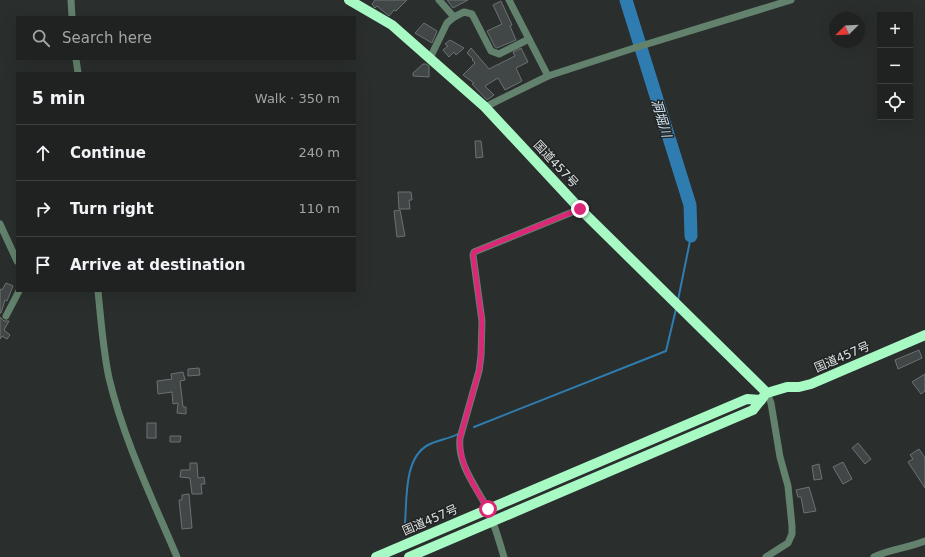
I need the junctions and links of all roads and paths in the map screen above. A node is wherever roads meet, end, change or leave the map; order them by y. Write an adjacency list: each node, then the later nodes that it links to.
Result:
1 (71, 0): 6 (street)
2 (349, 0): 9 (highway, 国道457号)
3 (439, 0): 7 (street)
4 (509, 0): 8 (street)
5 (791, 0): 12 (street)
6 (72, 16)
7 (454, 17): 8 (street); 9 (street)
8 (529, 39): 12 (street)
9 (430, 58): 13 (highway, 国道457号)
10 (76, 60): 11 (street)
11 (78, 72)
12 (548, 76): 13 (street)
13 (485, 108): 14 (highway, 国道457号)
14 (580, 209): 21 (highway, 国道457号); 22 (street)
15 (0, 224): 16 (street)
16 (16, 259)
17 (18, 292): 19 (street)
18 (98, 292): 25 (street)
19 (6, 316)
20 (925, 335): 21 (highway, 国道457号)
21 (764, 397): 22 (highway, 国道457号); 23 (highway, 国道457号); 29 (street)
22 (488, 509): 23 (street); 26 (highway, 国道457号)
23 (492, 521): 27 (highway, 国道457号); 28 (street)
24 (925, 540): 30 (street)
25 (177, 557)
26 (376, 557)
27 (409, 557)
28 (504, 557)
29 (766, 557)
30 (874, 557)

